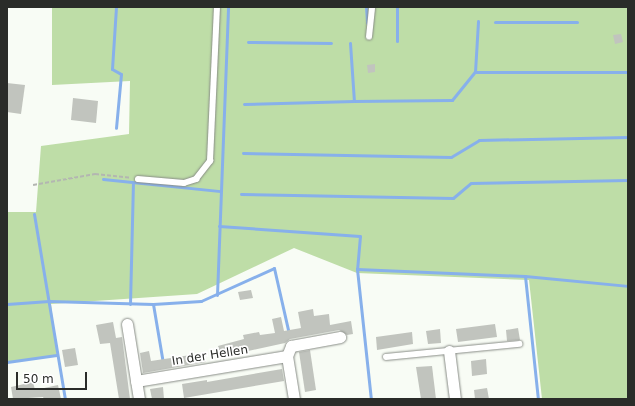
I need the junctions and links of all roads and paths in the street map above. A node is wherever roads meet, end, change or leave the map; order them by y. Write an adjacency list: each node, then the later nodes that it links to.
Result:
1 (217, 7): 4 (lane)
2 (372, 7): 3 (lane)
3 (369, 36)
4 (138, 179): 5 (path)
5 (33, 185)
6 (127, 324): 12 (street)
7 (340, 337): 10 (street)
8 (518, 344): 9 (lane)
9 (449, 351): 11 (lane); 15 (street)
10 (287, 356): 12 (street, In der Hellen); 14 (street)
11 (386, 357)
12 (136, 380): 13 (street)
13 (139, 399)
14 (294, 399)
15 (455, 399)

